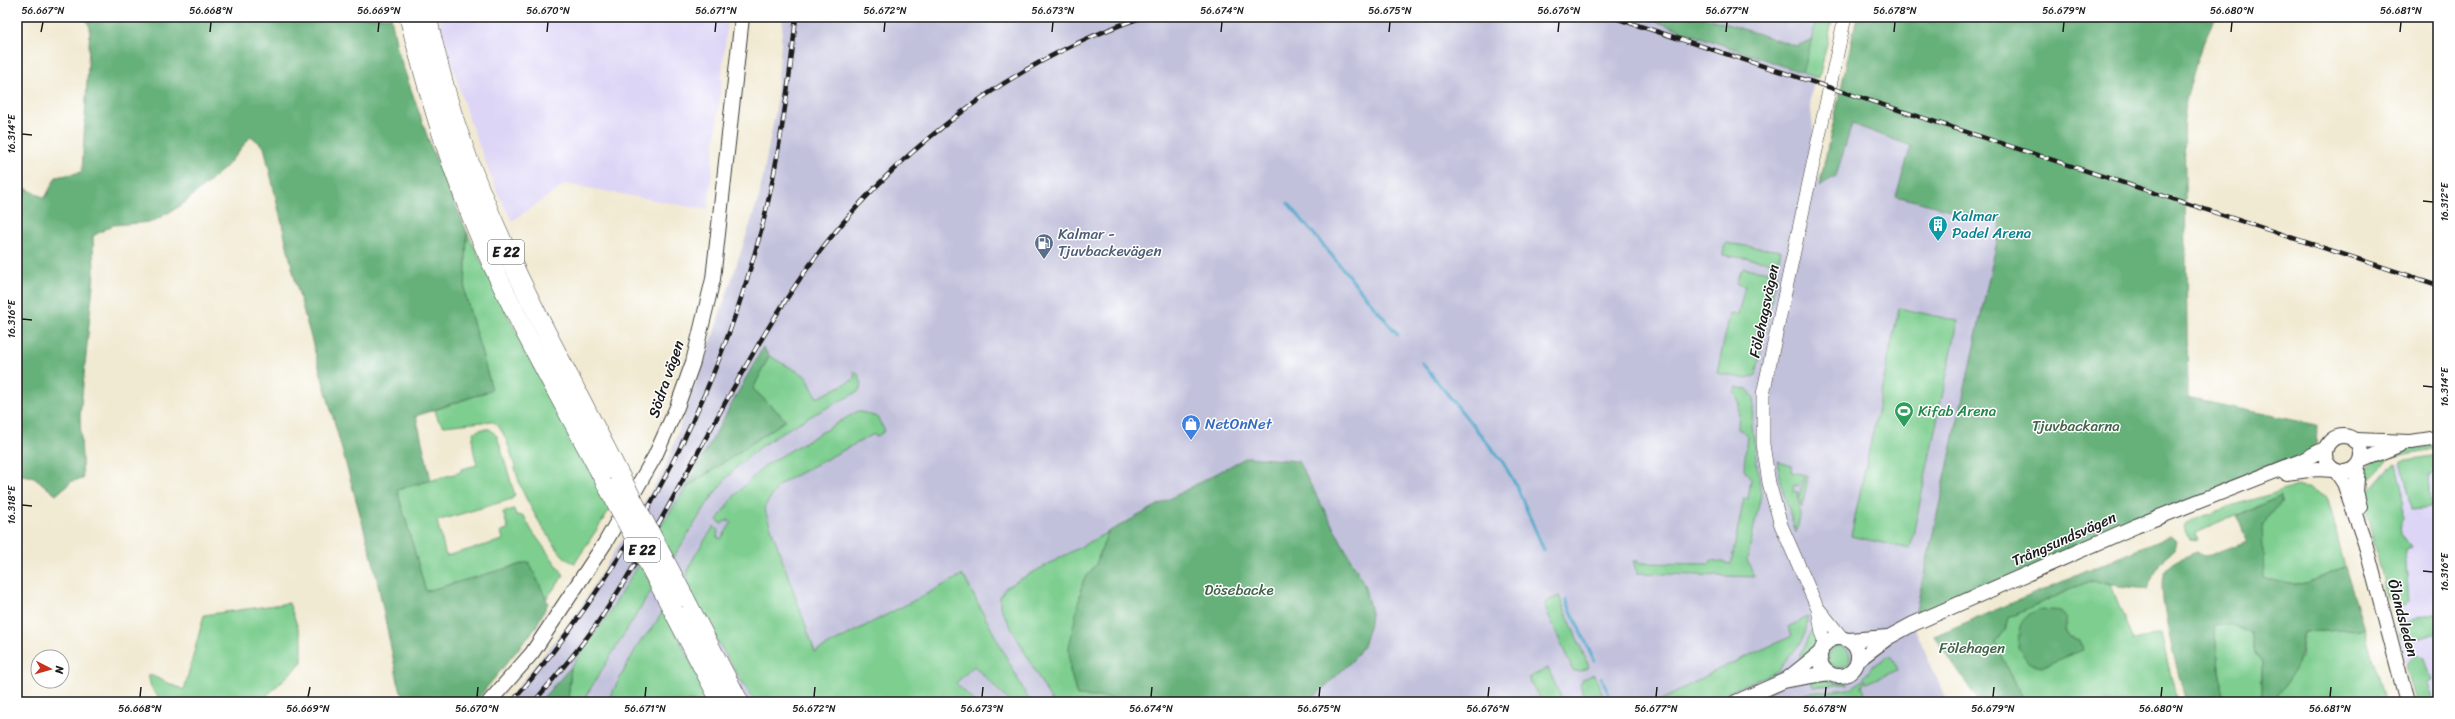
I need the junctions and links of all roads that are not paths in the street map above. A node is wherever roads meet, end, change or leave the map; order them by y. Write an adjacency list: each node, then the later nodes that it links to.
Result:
1 (409, 17): 12 (highway, E 22)
2 (427, 17): 12 (highway, E 22)
3 (742, 17): 22 (main road, Södra vägen)
4 (1845, 17): 15 (street, Fölehagsvägen)
5 (2438, 438): 7 (main road)
6 (2355, 440): 7 (main road); 8 (main road); 9 (main road)
7 (2411, 442): 9 (main road)
8 (2326, 448): 10 (main road); 11 (main road, Trångsundsvägen)
9 (2359, 464): 10 (main road); 13 (main road, Ölandsleden)
10 (2335, 471): 11 (main road, Trångsundsvägen); 13 (main road, Ölandsleden)
11 (2256, 478): 16 (main road, Trångsundsvägen)
12 (614, 481): 14 (highway, E 22, bridge)
13 (2365, 543): 26 (main road, Ölandsleden)
14 (679, 605): 23 (highway, E 22); 24 (highway, E 22)
15 (1818, 607): 17 (street, Fölehagsvägen); 18 (street, Fölehagsvägen)
16 (1889, 637): 17 (main road, Trångsundsvägen); 19 (main road, Trångsundsvägen)
17 (1846, 640): 18 (main road); 19 (main road)
18 (1823, 649): 20 (main road); 21 (main road)
19 (1858, 660): 20 (main road)
20 (1829, 673): 21 (main road)
21 (1786, 680): 25 (main road)
22 (489, 702)
23 (721, 702)
24 (739, 702)
25 (1736, 702)
26 (2407, 702)

